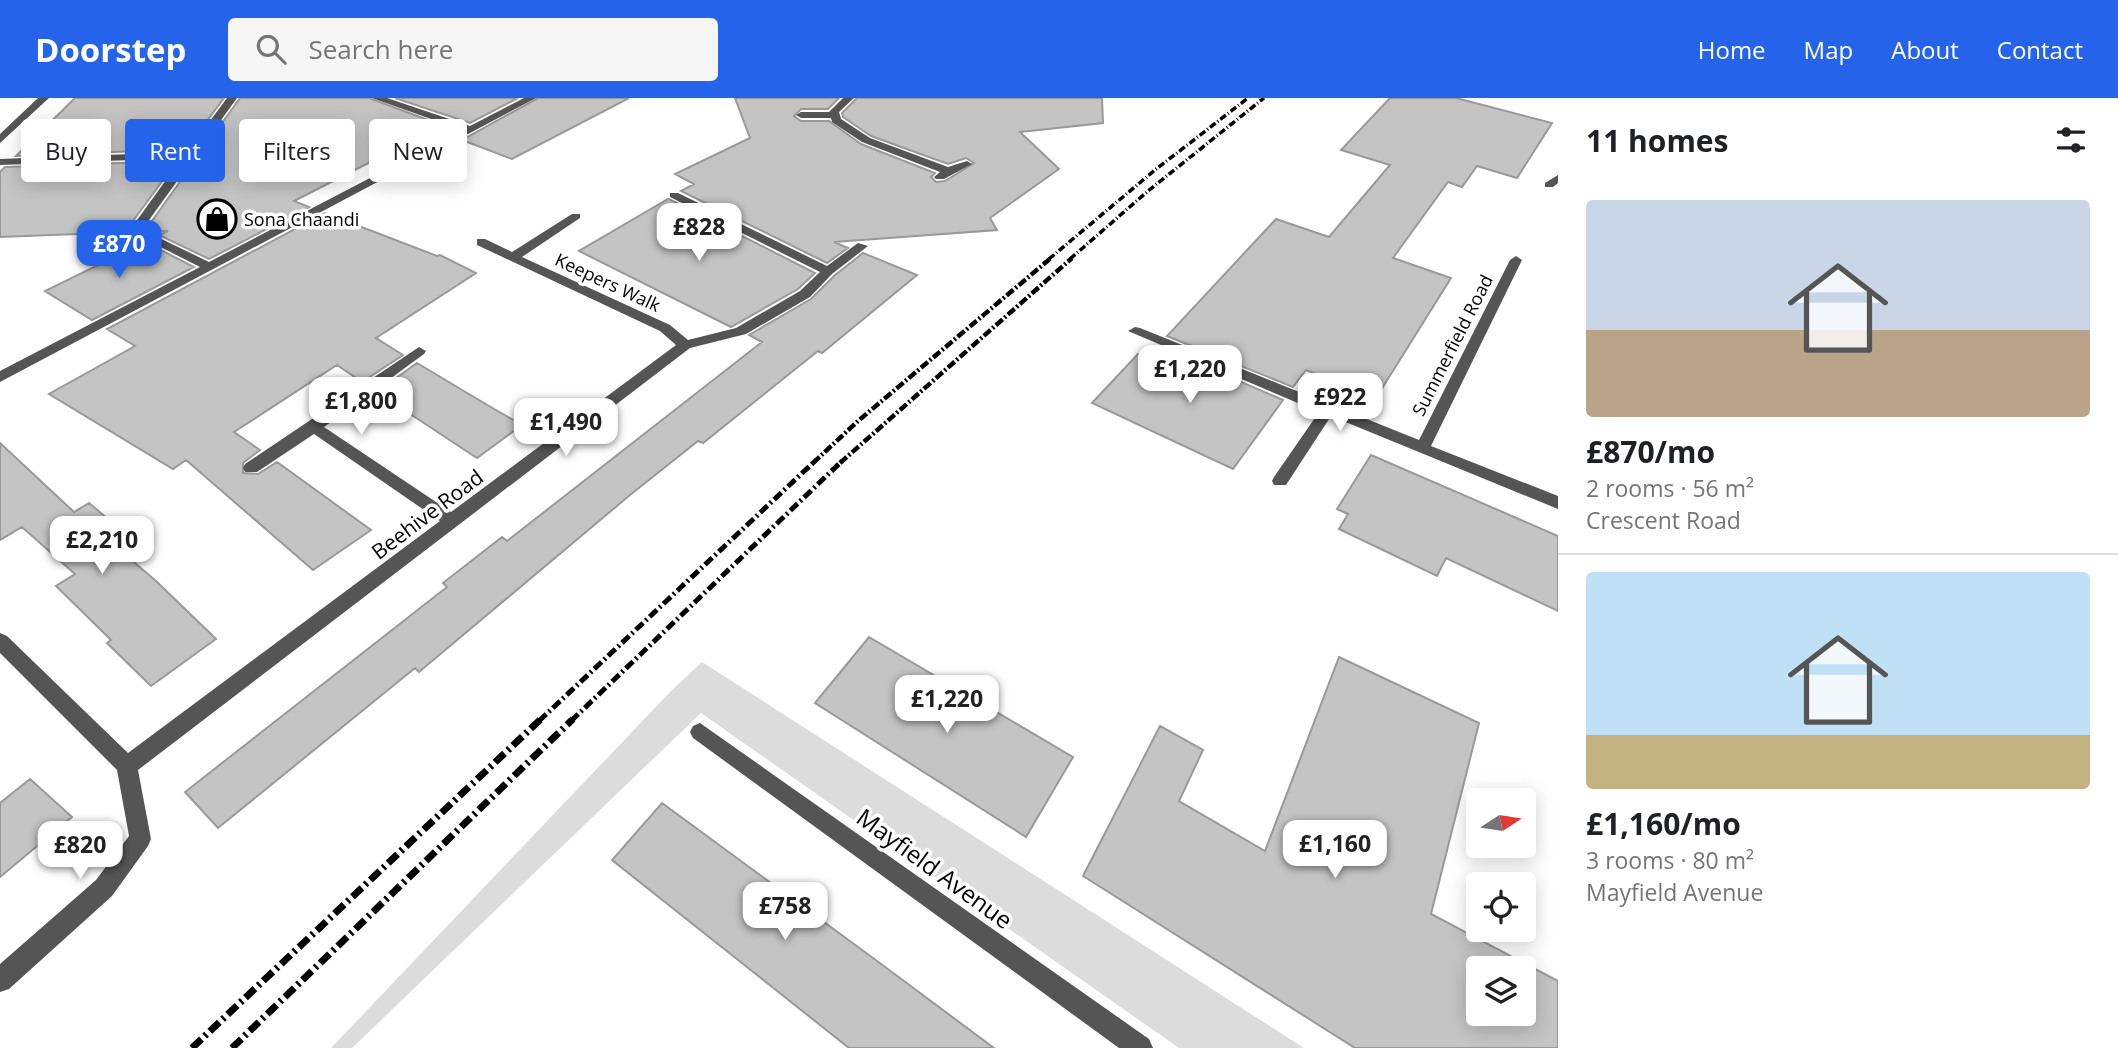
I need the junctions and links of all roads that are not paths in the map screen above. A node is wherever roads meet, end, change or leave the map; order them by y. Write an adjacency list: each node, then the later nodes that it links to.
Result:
1 (44, 98): 10 (street)
2 (232, 98): 8 (street)
3 (377, 98): 9 (street)
4 (531, 98): 9 (street)
5 (849, 98): 6 (street)
6 (835, 115): 7 (street); 14 (street)
7 (801, 116)
8 (216, 119)
9 (468, 129): 23 (street)
10 (0, 139)
11 (125, 157): 12 (street)
12 (0, 162)
13 (967, 163): 14 (street)
14 (948, 170): 15 (street)
15 (938, 179)
16 (169, 182): 23 (street)
17 (674, 195): 24 (street)
18 (576, 216): 21 (street, Keepers Walk)
19 (481, 242): 21 (street, Keepers Walk)
20 (862, 246): 24 (street, Beehive Road)
21 (513, 257): 26 (street, Keepers Walk)
22 (1516, 260): 31 (street, Summerfield Road)
23 (208, 266): 28 (street)
24 (828, 271): 26 (street, Beehive Road)
25 (1135, 331): 29 (street, Summerfield Road)
26 (685, 345): 35 (street, Beehive Road)
27 (419, 351): 30 (street)
28 (0, 377)
29 (1328, 410): 31 (street, Summerfield Road); 33 (street)
30 (314, 427): 32 (street); 35 (street)
31 (1423, 447): 34 (street, Summerfield Road)
32 (251, 468)
33 (1280, 481)
34 (1558, 503)
35 (452, 521): 38 (street, Beehive Road)
36 (0, 641): 38 (street)
37 (700, 732): 40 (street, Mayfield Avenue)
38 (127, 766): 39 (street)
39 (0, 980)
40 (1140, 1048)

